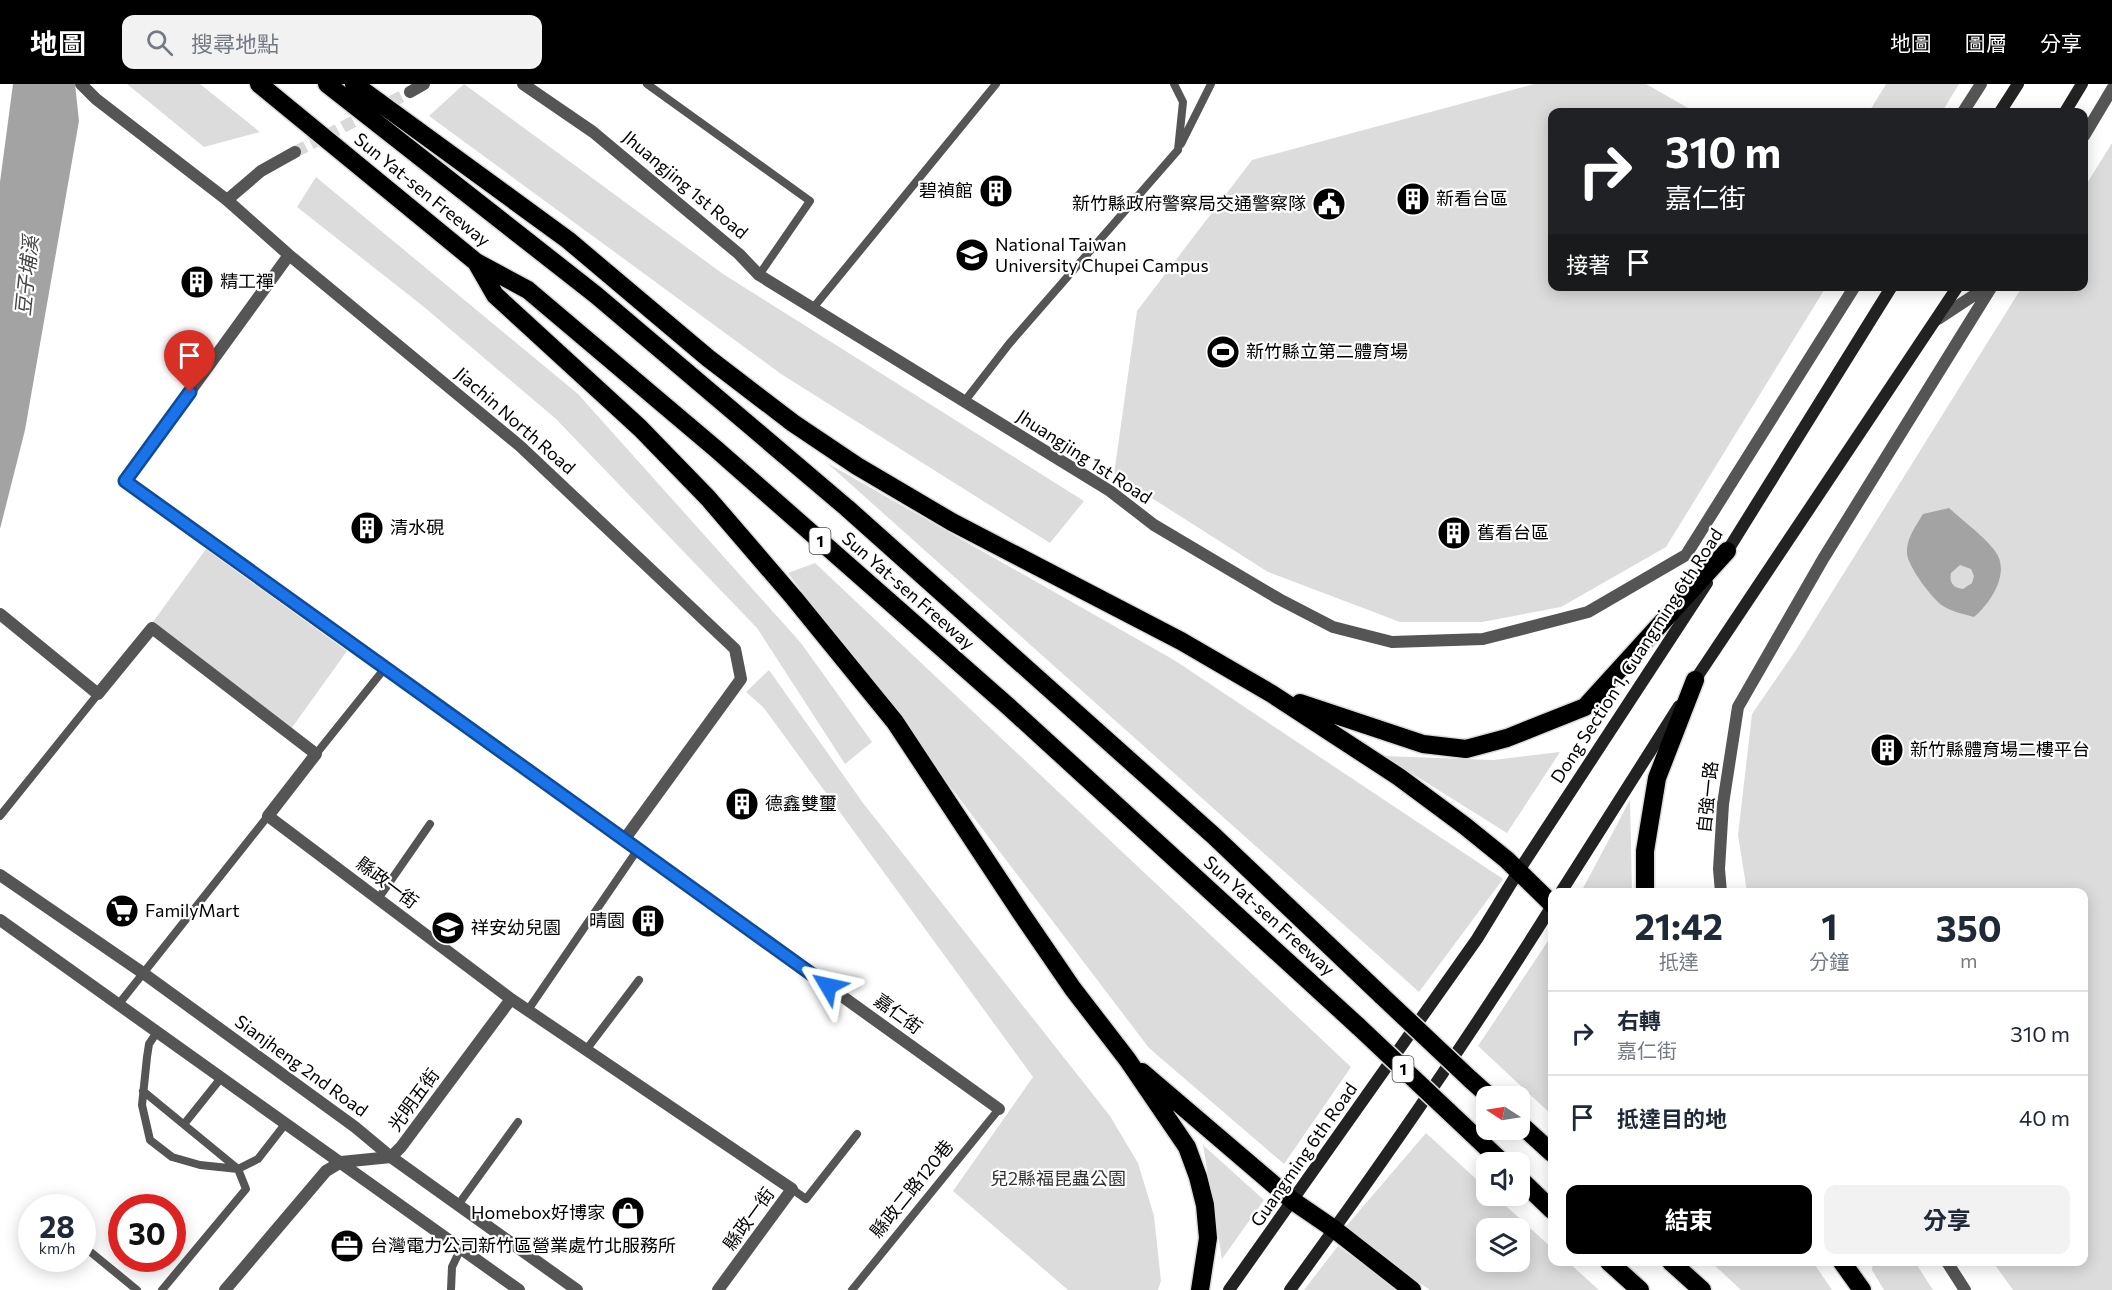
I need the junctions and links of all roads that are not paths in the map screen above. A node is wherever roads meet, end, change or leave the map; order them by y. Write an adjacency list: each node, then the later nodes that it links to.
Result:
1 (259, 84): 24 (highway, Sun Yat-sen Freeway / 1)
2 (327, 84): 66 (highway, Sun Yat-sen Freeway / 1, bridge)
3 (354, 84): 40 (highway)
4 (424, 84): 15 (street)
5 (523, 84): 25 (street, Jhuangjing 1st Road)
6 (647, 84): 25 (lane)
7 (996, 84): 31 (lane)
8 (1174, 84): 20 (lane)
9 (1211, 84): 20 (lane)
10 (1981, 84): 16 (street)
11 (2018, 84): 17 (main road)
12 (2082, 84): 18 (main road)
13 (82, 85): 22 (street, Jiachin North Road)
14 (2112, 89): 19 (street)
15 (410, 92)
16 (1966, 108)
17 (2003, 108)
18 (2067, 108)
19 (2088, 129)
20 (1178, 150): 33 (lane)
21 (295, 152): 22 (street)
22 (227, 200): 23 (street, Jiachin North Road)
23 (290, 255): 37 (street, 嘉仁街); 45 (street, Jiachin North Road)
24 (476, 262): 64 (highway); 75 (highway, Sun Yat-sen Freeway / 1, bridge)
25 (759, 275): 31 (street, Jhuangjing 1st Road)
26 (1852, 291): 35 (street, Dong Section 1, Guangming 6th Road)
27 (1889, 291): 34 (main road, Dong Section 1, Guangming 6th Road)
28 (1955, 291): 32 (main road)
29 (1982, 291): 32 (street)
30 (1987, 291): 51 (street, 自強一路)
31 (813, 308): 33 (street, Jhuangjing 1st Road)
32 (1938, 319): 38 (main road)
33 (964, 402): 35 (street, Jhuangjing 1st Road)
34 (1727, 551): 40 (highway); 47 (main road, Dong Section 1, Guangming 6th Road)
35 (1686, 555)
36 (0, 614): 39 (street)
37 (385, 668): 41 (lane); 45 (street, 嘉仁街)
38 (1695, 680): 49 (main road); 50 (highway)
39 (99, 694): 41 (street); 42 (lane)
40 (1272, 694): 47 (highway)
41 (316, 754): 43 (street)
42 (0, 816)
43 (268, 816): 52 (street, 縣政一街); 56 (lane)
44 (430, 824): 52 (lane)
45 (624, 840): 46 (street, 嘉仁街)
46 (638, 849): 60 (lane); 68 (street, 嘉仁街)
47 (1518, 872): 53 (highway); 62 (main road, Dong Section 1, Guangming 6th Road)
48 (0, 875): 56 (street, Sianjheng 2nd Road)
49 (1564, 888)
50 (1645, 888)
51 (1721, 888)
52 (378, 899): 58 (street, 縣政一街)
53 (1548, 901)
54 (1548, 911): 84 (main road)
55 (0, 920): 59 (street)
56 (143, 973): 59 (lane); 76 (street, Sianjheng 2nd Road)
57 (639, 980): 63 (lane)
58 (510, 999): 60 (street, 縣政一街); 76 (street, 光明五街)
59 (118, 1005): 61 (street)
60 (528, 1010): 63 (street, 縣政一街)
61 (157, 1032): 65 (street); 67 (lane)
62 (1407, 1040): 81 (main road, Guangming 6th Road)
63 (586, 1050): 80 (street, 縣政一街)
64 (1127, 1059): 81 (highway); 99 (highway)
65 (221, 1077): 70 (street); 71 (lane)
66 (1478, 1086)
67 (143, 1091): 71 (lane); 78 (lane)
68 (999, 1109): 98 (lane, 縣政二路120巷)
69 (518, 1122): 82 (lane)
70 (286, 1123): 77 (street); 78 (lane)
71 (185, 1124): 78 (lane)
72 (1530, 1133): 74 (highway)
73 (857, 1134): 80 (lane)
74 (1548, 1149)
75 (1491, 1152)
76 (391, 1157): 77 (street, 光明五街); 82 (street, Sianjheng 2nd Road)
77 (341, 1162): 85 (street); 93 (street)
78 (238, 1169): 92 (lane)
79 (1530, 1189): 83 (highway)
80 (792, 1190): 97 (street, 縣政一街)
81 (1293, 1201): 84 (highway); 100 (main road, Guangming 6th Road)
82 (458, 1205): 96 (street, Sianjheng 2nd Road)
83 (1548, 1206)
84 (1334, 1229): 101 (main road); 102 (highway)
85 (460, 1248): 94 (lane); 95 (street)
86 (96, 1257): 91 (lane)
87 (1613, 1266): 103 (highway)
88 (1675, 1266): 104 (highway)
89 (1845, 1266): 105 (highway)
90 (1950, 1266): 106 (street)
91 (136, 1290)
92 (162, 1290)
93 (225, 1290)
94 (451, 1290)
95 (519, 1290)
96 (578, 1290)
97 (718, 1290)
98 (852, 1290)
99 (1200, 1290)
100 (1229, 1290)
101 (1290, 1290)
102 (1412, 1290)
103 (1640, 1290)
104 (1702, 1290)
105 (1862, 1290)
106 (1965, 1290)

